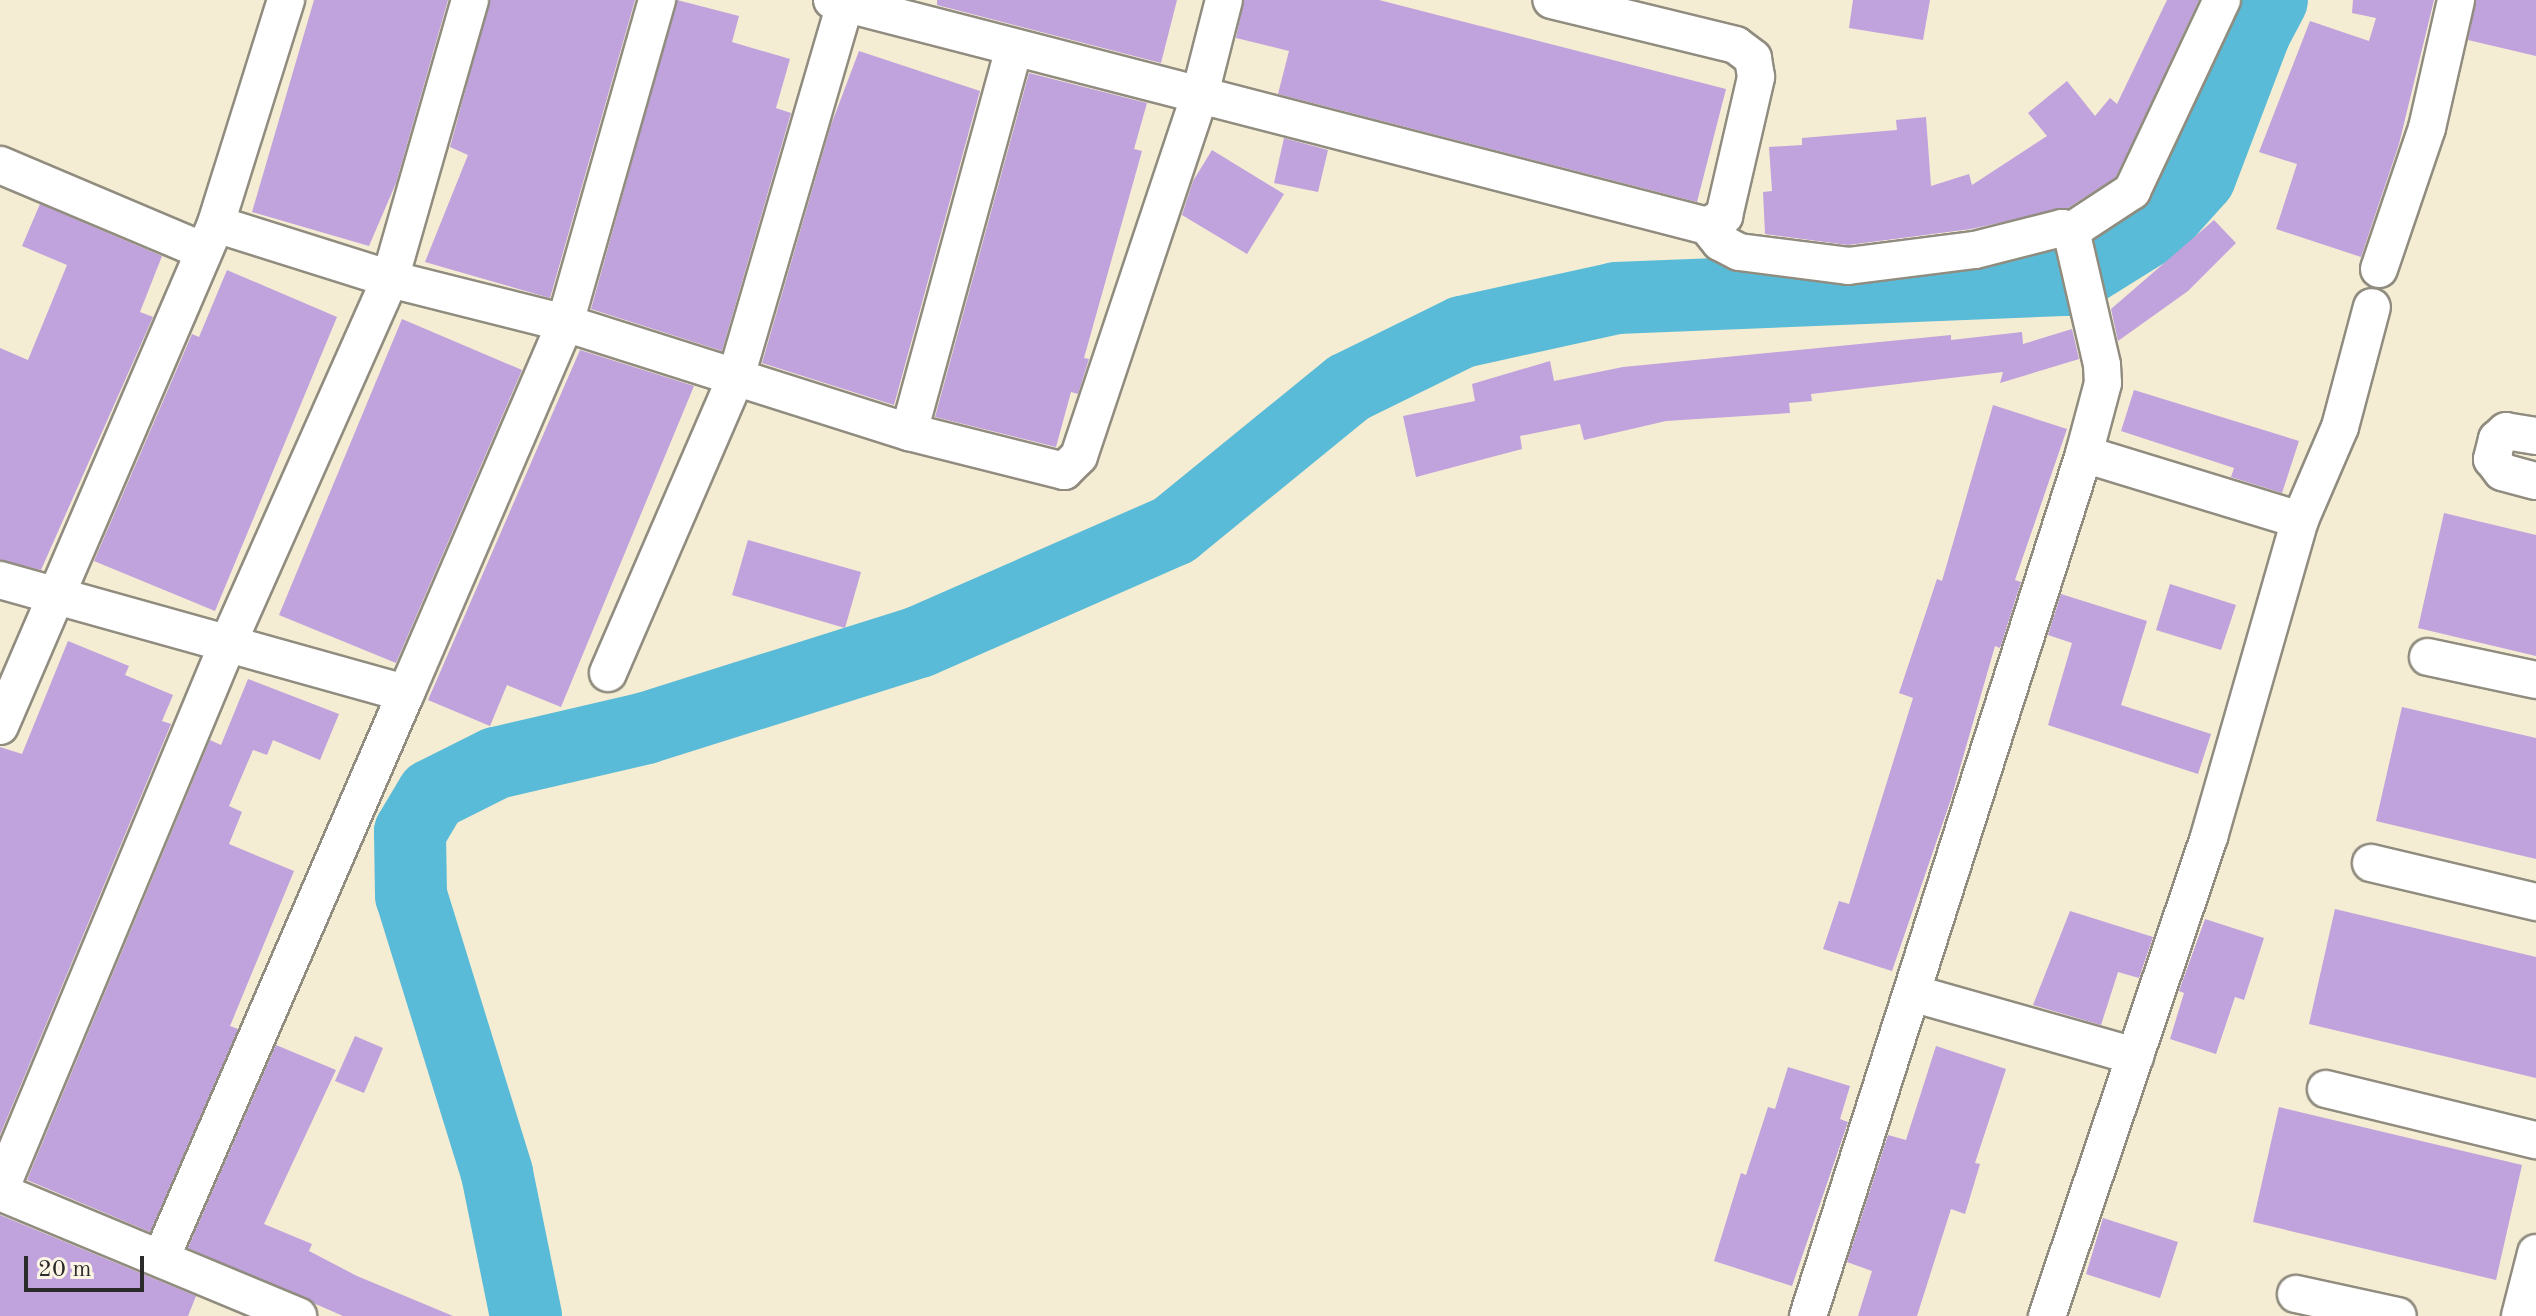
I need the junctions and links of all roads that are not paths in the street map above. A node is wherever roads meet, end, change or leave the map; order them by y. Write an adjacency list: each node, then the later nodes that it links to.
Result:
1 (286, 0): 14 (street)
2 (470, 0): 16 (street)
3 (657, 0): 18 (street)
4 (1224, 0): 10 (street)
5 (1551, 0): 12 (street)
6 (2222, 0): 13 (street)
7 (2456, 0): 15 (street)
8 (838, 2): 9 (street); 19 (street)
9 (1014, 48): 10 (street); 20 (street)
10 (1199, 98): 12 (street); 20 (street)
11 (0, 165): 14 (street)
12 (1707, 226): 13 (street)
13 (2070, 236): 22 (street)
14 (210, 238): 16 (street); 26 (street)
15 (2379, 269)
16 (390, 279): 18 (street); 27 (street)
17 (2372, 307): 24 (street)
18 (565, 323): 19 (street); 31 (street)
19 (735, 380): 20 (street); 29 (street)
20 (909, 432)
21 (2536, 436): 23 (street)
22 (2084, 454): 24 (street); 35 (street)
23 (2536, 481)
24 (2300, 520): 36 (street)
25 (0, 580): 26 (street)
26 (54, 595): 27 (street); 32 (street)
27 (228, 643): 31 (street); 39 (street)
28 (2428, 657): 30 (street)
29 (608, 673)
30 (2536, 680)
31 (406, 693): 41 (street)
32 (0, 726)
33 (2371, 863): 34 (street)
34 (2536, 902)
35 (1912, 993): 36 (street); 44 (street)
36 (2135, 1056): 45 (street)
37 (2326, 1089): 38 (street)
38 (2536, 1140)
39 (0, 1191): 41 (street)
40 (2536, 1253): 47 (street)
41 (162, 1256): 43 (street)
42 (2296, 1294): 46 (street)
43 (298, 1316)
44 (1808, 1316)
45 (2047, 1316)
46 (2398, 1316)
47 (2520, 1316)

